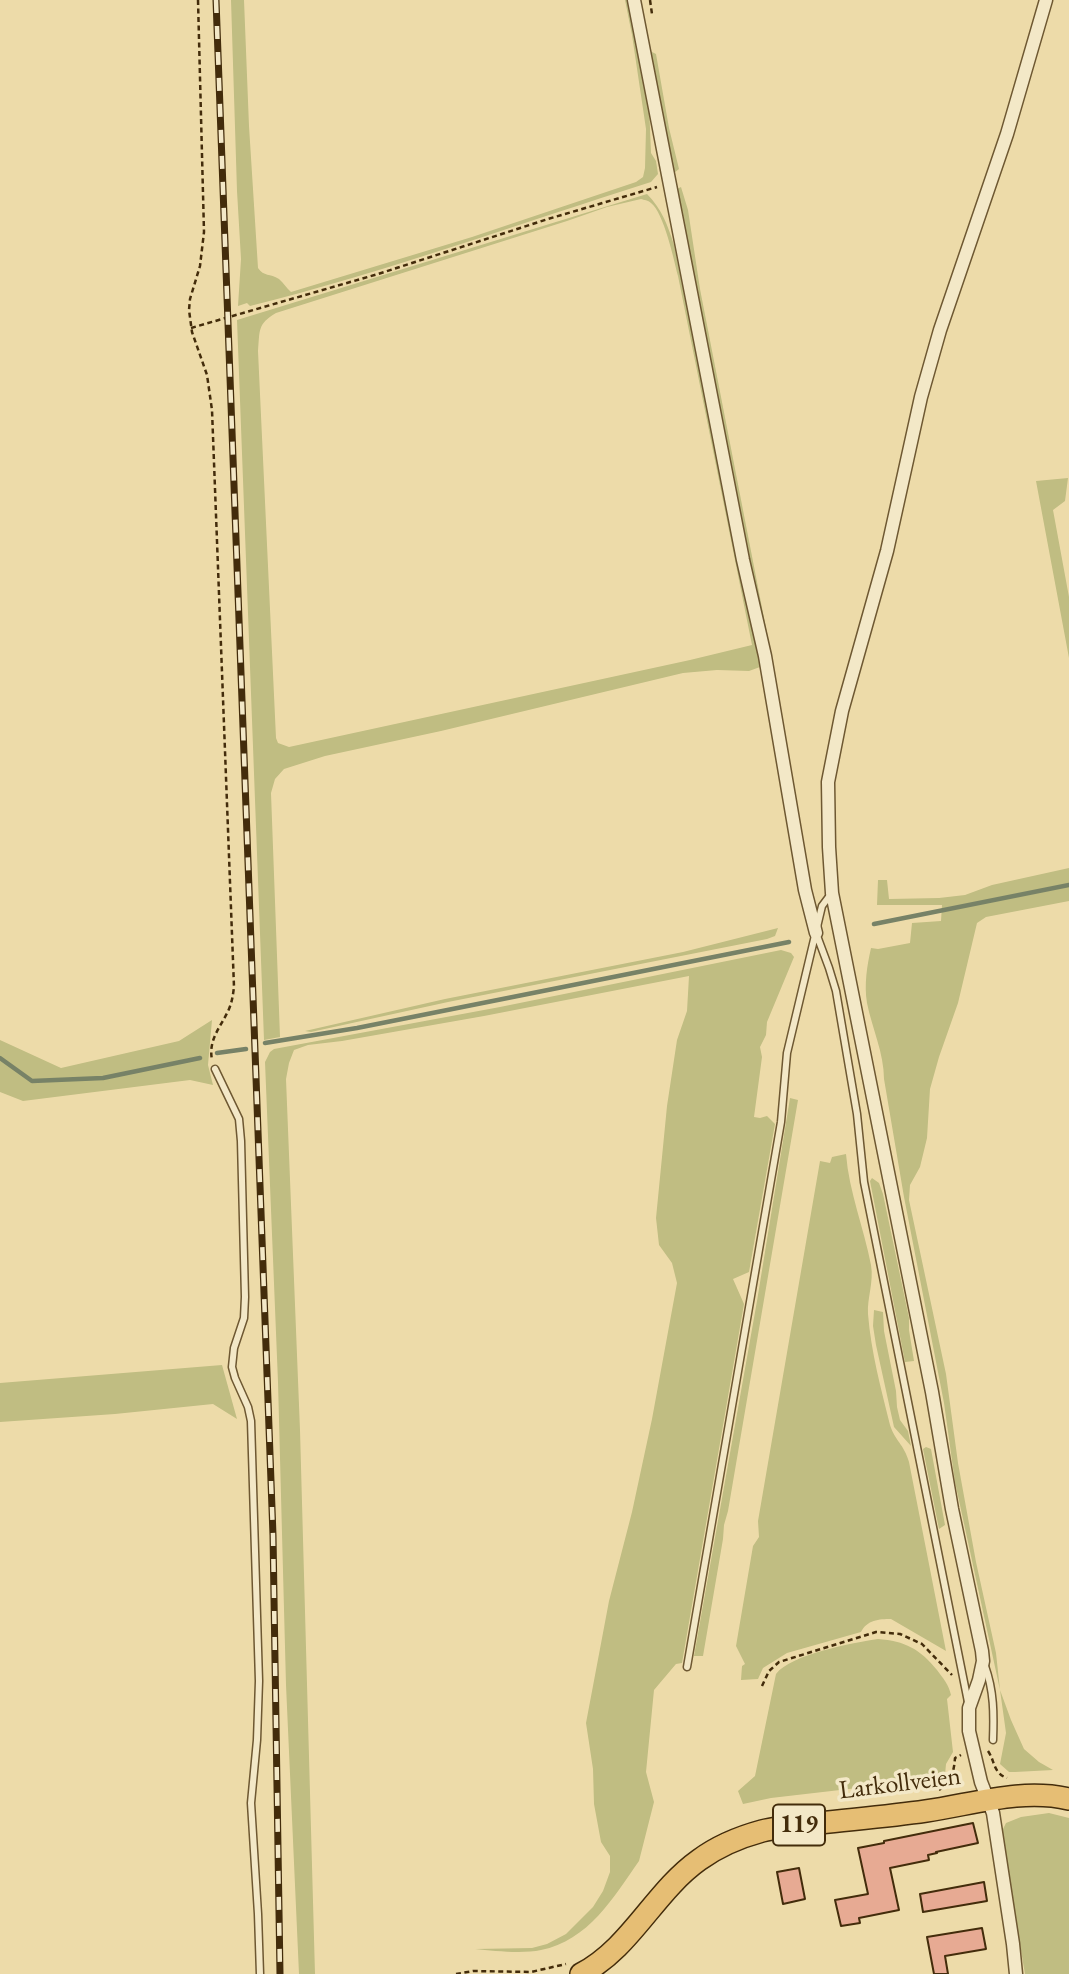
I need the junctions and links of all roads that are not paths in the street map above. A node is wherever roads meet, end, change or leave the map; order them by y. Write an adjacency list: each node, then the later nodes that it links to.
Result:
1 (634, 0): 4 (street)
2 (1046, 0): 3 (street)
3 (832, 893): 4 (lane); 6 (street)
4 (816, 933): 7 (lane); 8 (lane)
5 (215, 1069): 12 (lane)
6 (983, 1661): 8 (street); 9 (lane)
7 (687, 1668)
8 (969, 1708): 11 (street)
9 (993, 1740)
10 (1069, 1799): 11 (main road, Larkollveien / 119)
11 (988, 1801): 13 (main road, Larkollveien / 119); 14 (street)
12 (260, 1974)
13 (581, 1974)
14 (1016, 1974)

